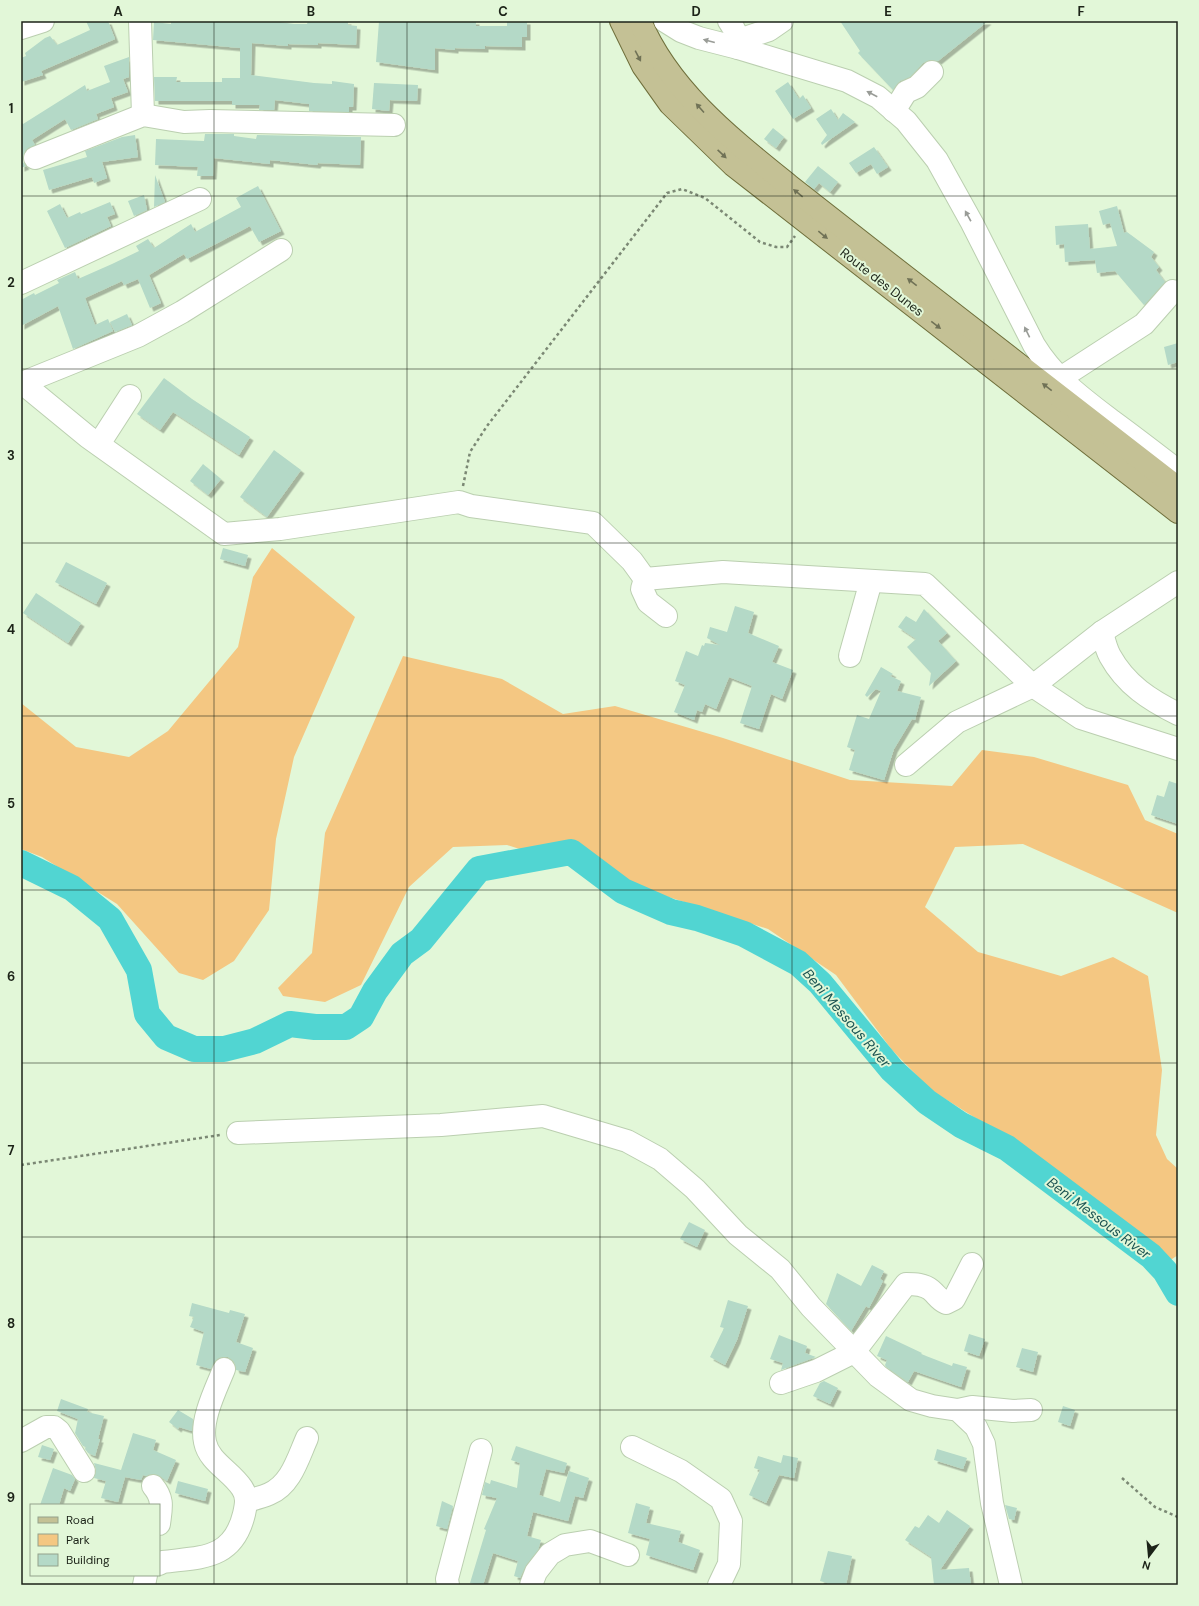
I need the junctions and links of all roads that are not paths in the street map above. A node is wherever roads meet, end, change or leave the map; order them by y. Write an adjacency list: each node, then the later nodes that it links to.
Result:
1 (43, 21): 7 (street)
2 (140, 21): 11 (street)
3 (620, 21): 24 (main road, Route des Dunes, one-way to 24)
4 (640, 21): 23 (main road, Route des Dunes, one-way to 4)
5 (665, 21): 8 (street, one-way to 5)
6 (782, 21): 8 (street)
7 (21, 28)
8 (735, 36): 10 (street, one-way to 8)
9 (932, 72): 10 (street)
10 (894, 111): 18 (street, one-way to 10)
11 (143, 115): 12 (street); 13 (street)
12 (394, 125)
13 (35, 158)
14 (200, 199): 16 (street)
15 (281, 250): 19 (street)
16 (21, 283)
17 (1173, 291): 18 (street)
18 (1059, 379): 22 (street)
19 (21, 383): 21 (street)
20 (130, 396): 21 (street)
21 (99, 444): 25 (street)
22 (1178, 471)
23 (1178, 488)
24 (1178, 512)
25 (645, 579): 26 (street); 28 (street)
26 (871, 581): 30 (street); 31 (street)
27 (1178, 582): 29 (street)
28 (666, 616)
29 (1102, 632): 31 (street); 32 (street)
30 (850, 656)
31 (1033, 686): 34 (street); 35 (street)
32 (1178, 714)
33 (1178, 729): 34 (street)
34 (1170, 747)
35 (906, 765)
36 (238, 1133): 38 (street)
37 (972, 1264): 38 (street)
38 (854, 1352): 40 (street); 41 (street)
39 (224, 1369): 49 (street)
40 (781, 1383)
41 (958, 1410): 42 (street); 56 (street)
42 (1031, 1410)
43 (307, 1438): 49 (street)
44 (21, 1441): 47 (street)
45 (632, 1447): 55 (street)
46 (481, 1450): 53 (street)
47 (84, 1471)
48 (154, 1486): 50 (street)
49 (247, 1501): 52 (street)
50 (160, 1518)
51 (628, 1554): 54 (street)
52 (160, 1564)
53 (448, 1585)
54 (531, 1585)
55 (719, 1585)
56 (1011, 1585)

